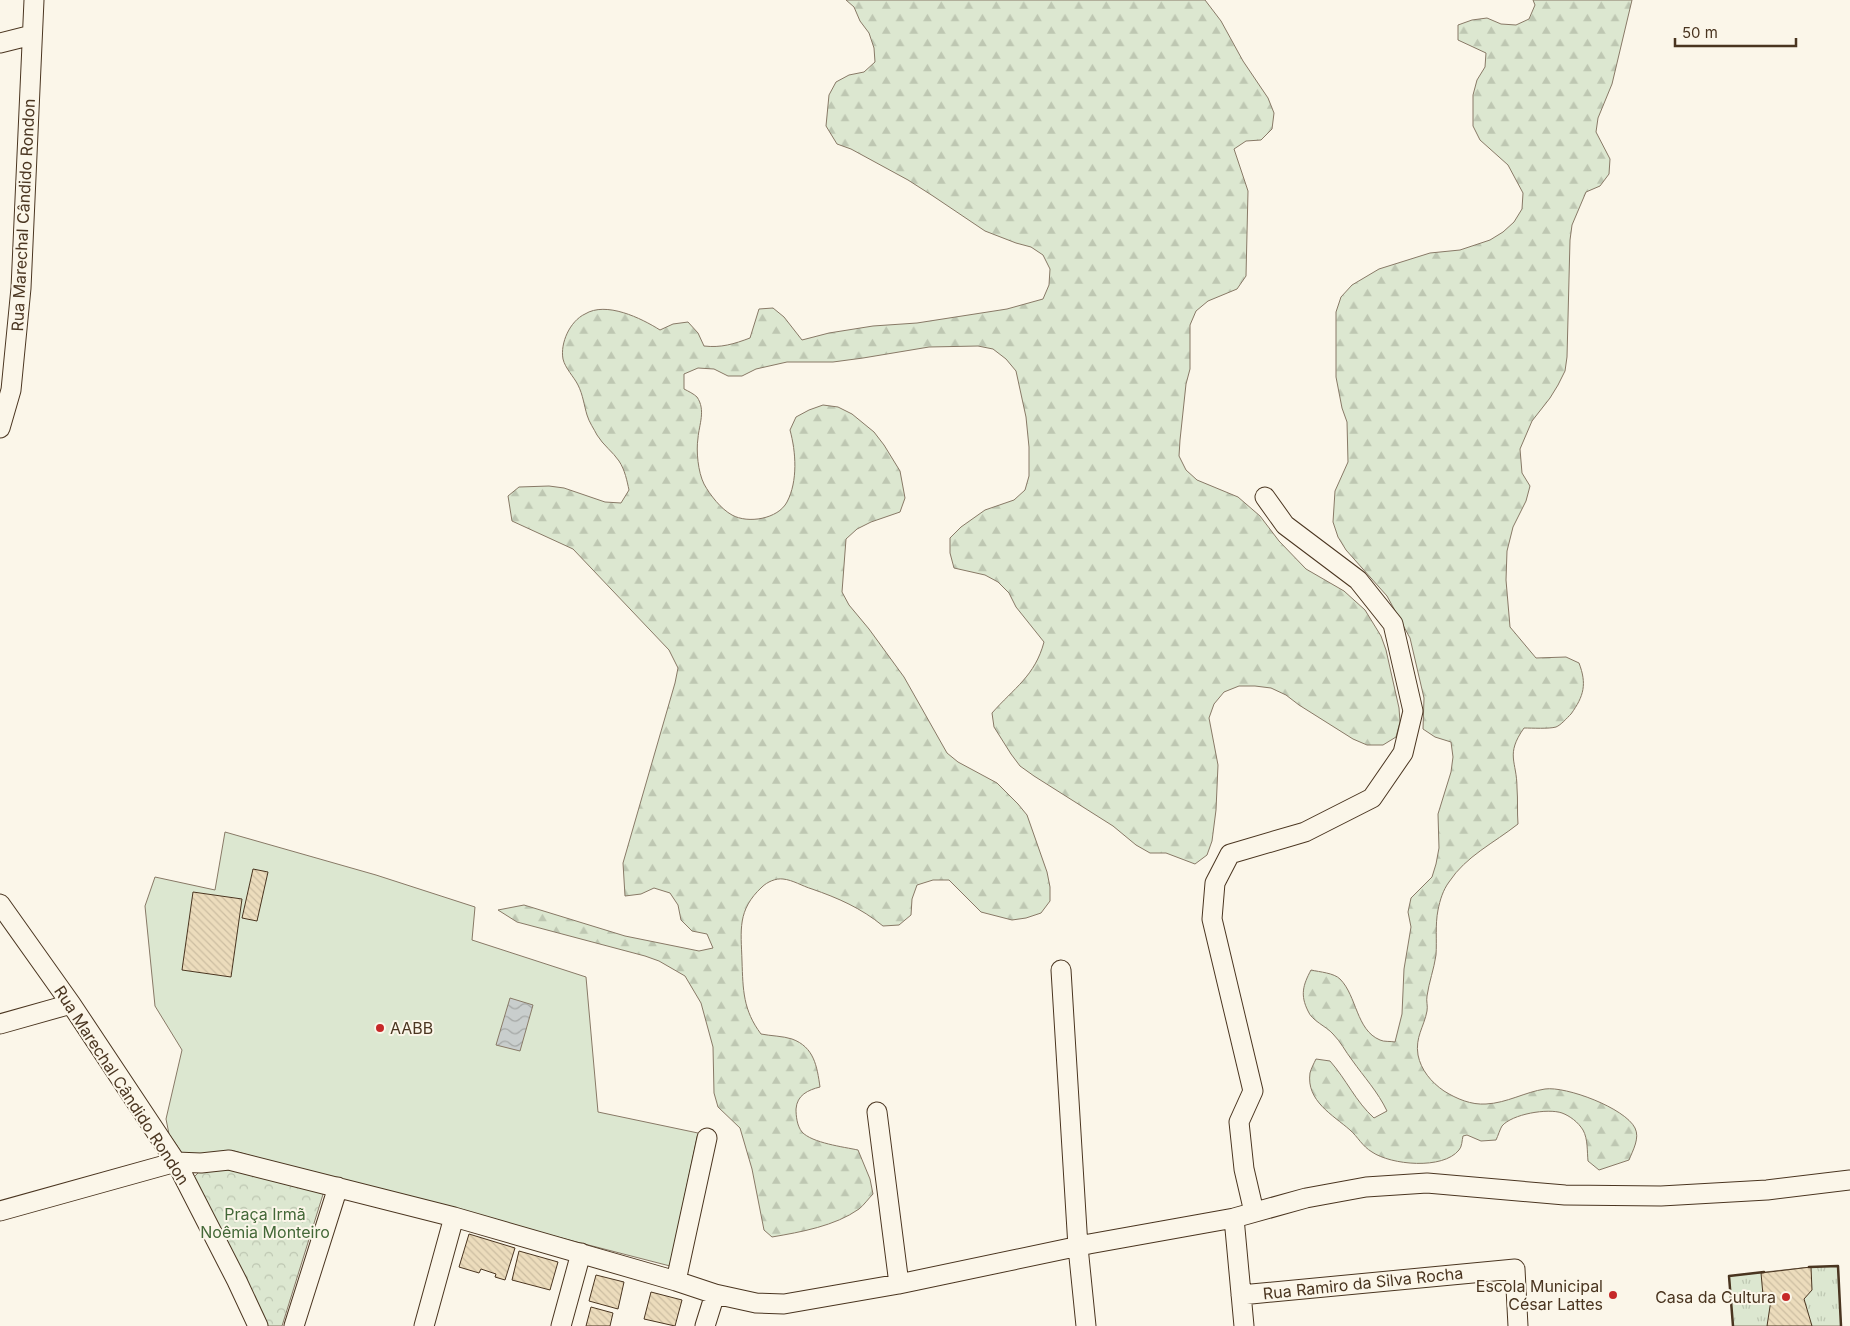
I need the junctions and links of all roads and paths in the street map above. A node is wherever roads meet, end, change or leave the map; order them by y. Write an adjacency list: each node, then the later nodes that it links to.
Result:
1 (34, 0): 2 (street, Rua Marechal Cândido Rondon)
2 (32, 34): 3 (street); 4 (street, Rua Marechal Cândido Rondon)
3 (0, 43)
4 (0, 428)
5 (1265, 497): 16 (street)
6 (0, 904): 8 (street, Rua Marechal Cândido Rondon)
7 (1061, 970): 19 (street)
8 (71, 1004): 9 (street); 12 (street, Rua Marechal Cândido Rondon)
9 (0, 1024)
10 (877, 1112): 22 (street)
11 (707, 1138): 21 (street)
12 (176, 1162): 14 (street); 15 (street); 25 (street, Rua Marechal Cândido Rondon)
13 (1850, 1180): 16 (street)
14 (338, 1187): 17 (street); 26 (street)
15 (0, 1211)
16 (1254, 1212): 18 (street)
17 (454, 1217): 20 (street); 27 (street)
18 (1234, 1218): 19 (street); 24 (street)
19 (1078, 1247): 22 (street); 30 (street)
20 (581, 1253): 21 (street); 28 (street)
21 (676, 1281): 23 (street)
22 (899, 1284): 23 (street)
23 (715, 1294): 29 (street)
24 (1241, 1295): 31 (street); 32 (street, Rua Ramiro da Silva Rocha)
25 (258, 1326)
26 (294, 1326)
27 (424, 1326)
28 (561, 1326)
29 (704, 1326)
30 (1086, 1326)
31 (1244, 1326)
32 (1518, 1326)

